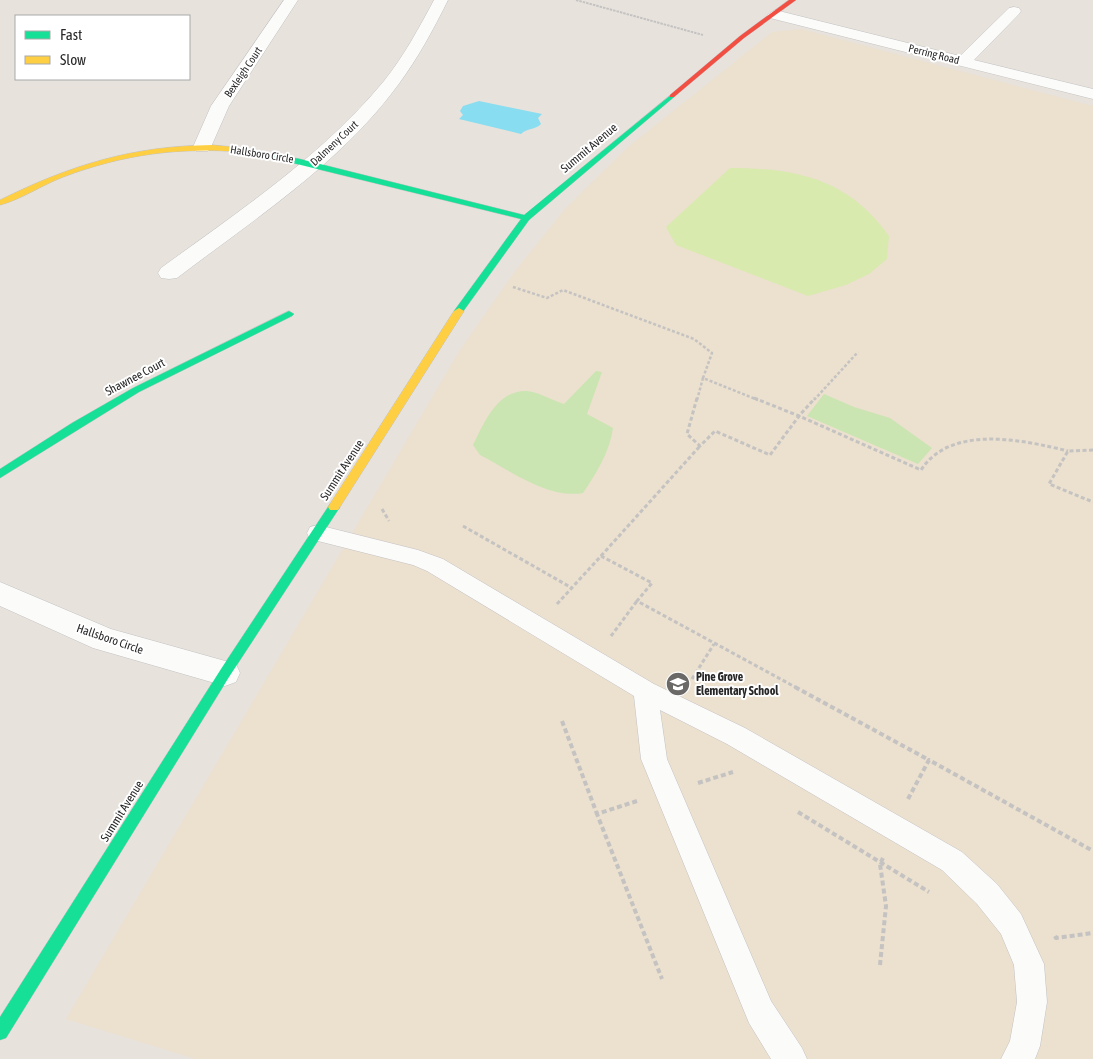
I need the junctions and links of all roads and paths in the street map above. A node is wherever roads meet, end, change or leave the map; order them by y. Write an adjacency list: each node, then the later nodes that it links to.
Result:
1 (291, 0): 10 (street, Bexleigh Court)
2 (441, 0): 11 (street, Dalmeny Court)
3 (576, 0): 7 (path)
4 (793, 0): 6 (street, Summit Avenue)
5 (1014, 11): 8 (street)
6 (775, 15): 8 (street, Perring Road); 13 (street, Summit Avenue)
7 (697, 33)
8 (964, 61): 9 (street, Perring Road)
9 (1093, 94)
10 (202, 147): 11 (street, Hallsboro Circle); 12 (street, Hallsboro Circle)
11 (313, 163): 13 (street, Hallsboro Circle); 14 (street, Dalmeny Court)
12 (0, 203)
13 (526, 218): 26 (street, Summit Avenue)
14 (169, 273)
15 (513, 287): 18 (path)
16 (289, 314): 23 (street, Shawnee Court)
17 (858, 352): 19 (path)
18 (703, 378): 19 (path); 20 (path)
19 (800, 416): 20 (path); 21 (path)
20 (700, 446): 27 (path)
21 (1068, 450): 22 (path); 24 (path)
22 (1093, 450)
23 (0, 474)
24 (1093, 502)
25 (463, 526): 28 (path)
26 (318, 533): 33 (street, Summit Avenue); 35 (lane)
27 (601, 556)
28 (572, 588)
29 (0, 593): 33 (street, Hallsboro Circle)
30 (637, 601): 31 (path)
31 (611, 637)
32 (714, 644): 34 (path)
33 (225, 673): 42 (street, Summit Avenue)
34 (691, 681)
35 (645, 691): 43 (lane); 44 (lane)
36 (562, 721): 38 (path)
37 (906, 803): 39 (path)
38 (597, 814)
39 (1093, 852)
40 (1051, 932): 41 (path)
41 (1093, 933)
42 (0, 1032)
43 (792, 1059)
44 (1017, 1059)

